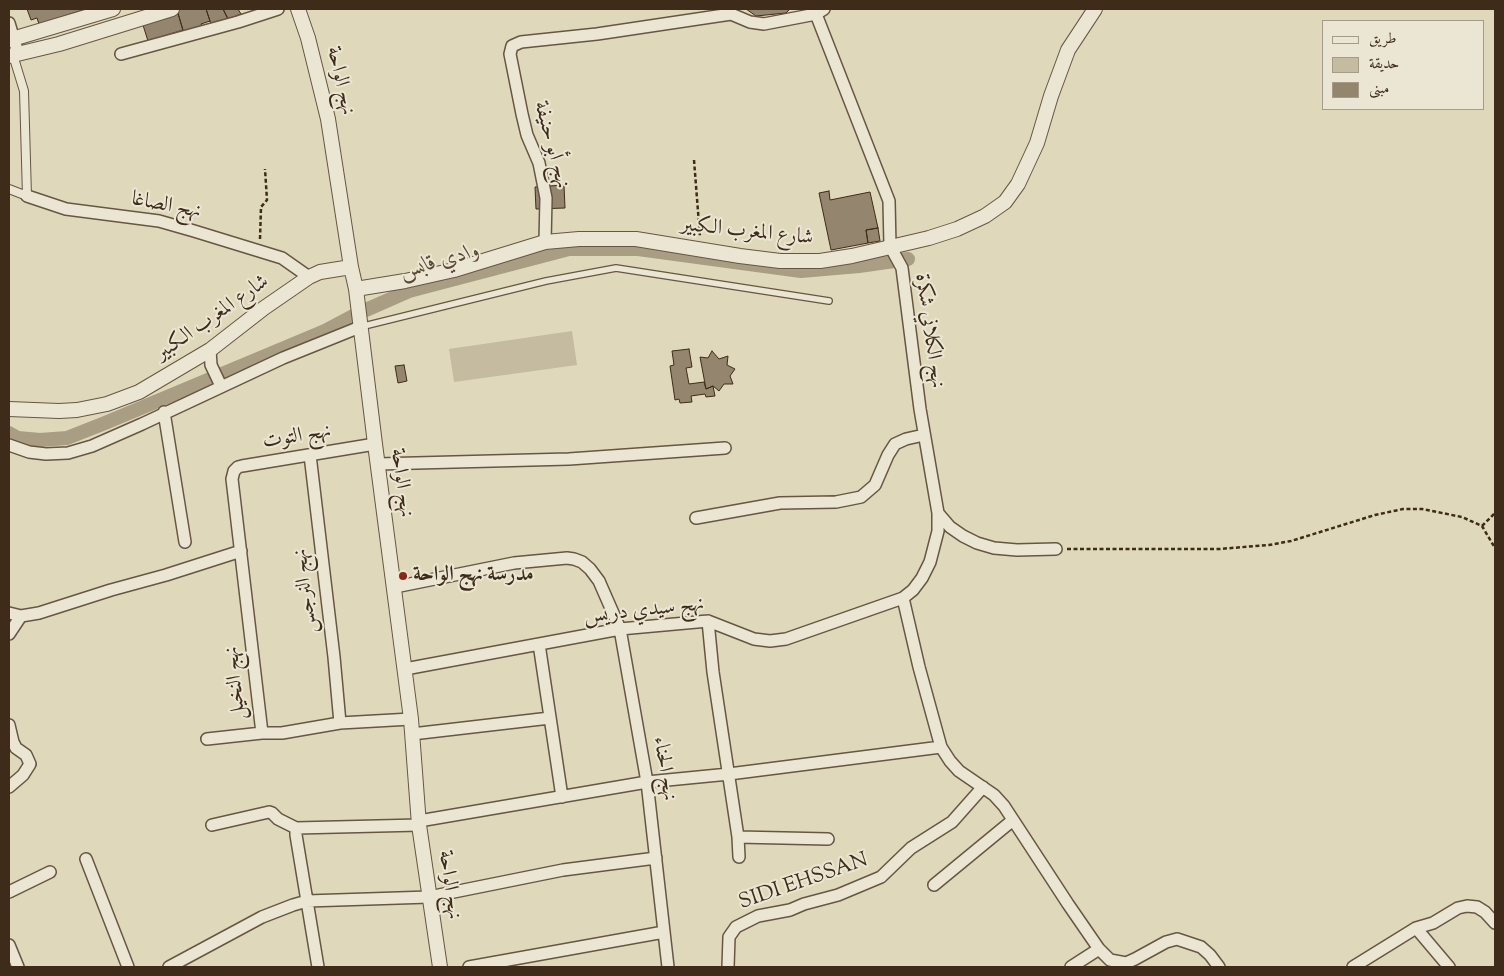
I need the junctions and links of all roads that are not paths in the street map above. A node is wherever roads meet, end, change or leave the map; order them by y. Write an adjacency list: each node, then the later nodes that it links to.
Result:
1 (113, 9): 9 (street)
2 (172, 9): 11 (street)
3 (278, 9): 10 (street)
4 (298, 9): 16 (street, نهج الواحة)
5 (1095, 9): 15 (street, شارع المغرب الكبير)
6 (818, 11): 7 (street); 15 (street, نهج الكلاني شكرة)
7 (728, 12): 14 (street, نهج أبو حنيفة)
8 (9, 23): 9 (street)
9 (11, 40): 11 (street)
10 (121, 54)
11 (13, 55): 13 (street)
12 (9, 189): 13 (street, نهج الصاغا)
13 (26, 196): 17 (street, نهج الصاغا)
14 (546, 242): 15 (street, شارع المغرب الكبير); 18 (street, شارع المغرب الكبير)
15 (890, 246): 25 (street, نهج الكلاني شكرة)
16 (350, 268): 17 (street, شارع المغرب الكبير); 18 (street, نهج الواحة)
17 (309, 277): 21 (street, شارع المغرب الكبير)
18 (356, 289): 20 (street, نهج الواحة)
19 (829, 301): 20 (lane)
20 (360, 327): 22 (street); 26 (street, نهج الواحة)
21 (210, 350): 22 (street); 23 (street, شارع المغرب الكبير)
22 (221, 386): 24 (street)
23 (9, 409)
24 (164, 412): 27 (street); 34 (street)
25 (924, 435): 32 (street, نهج الكلاني شكرة); 33 (street)
26 (375, 444): 29 (street, نهج التوت); 30 (street, نهج الواحة)
27 (9, 445)
28 (725, 448): 30 (street)
29 (310, 455): 31 (street, نهج التوت); 48 (street, نهج النرجس)
30 (378, 464): 37 (street, نهج الواحة)
31 (232, 479): 36 (street, نهج النخيل)
32 (938, 513): 35 (street); 38 (street, نهج سيدي دريس)
33 (696, 518)
34 (185, 542)
35 (1056, 549)
36 (241, 551): 40 (street); 50 (street, نهج النخيل)
37 (394, 587): 42 (street, نهج الحناء); 45 (street, نهج الواحة)
38 (903, 598): 41 (street, نهج سيدي دريس); 53 (street)
39 (9, 613): 40 (street)
40 (21, 616): 43 (street)
41 (708, 621): 42 (street, نهج سيدي دريس); 54 (street)
42 (620, 629): 44 (street, نهج سيدي دريس); 55 (street, نهج الحناء)
43 (9, 634)
44 (539, 644): 45 (street, نهج سيدي دريس); 47 (street)
45 (405, 669): 46 (street, نهج الواحة)
46 (411, 718): 48 (street, نهج النخيل); 51 (street, نهج الواحة)
47 (550, 718): 51 (street); 58 (street)
48 (340, 723): 50 (street, نهج النخيل)
49 (9, 725): 56 (street)
50 (262, 733): 52 (street)
51 (412, 734): 60 (street, نهج الواحة)
52 (207, 739)
53 (940, 747): 54 (street); 57 (street)
54 (729, 774): 55 (street); 63 (street)
55 (647, 782): 58 (street); 66 (street, نهج الحناء)
56 (9, 787)
57 (983, 787): 59 (street); 85 (street, SIDI EHSSAN)
58 (562, 797): 60 (street)
59 (1013, 820): 69 (street); 77 (street)
60 (419, 823): 62 (street); 71 (street, نهج الواحة)
61 (212, 825): 62 (street)
62 (296, 828): 72 (street)
63 (738, 837): 64 (street); 65 (street)
64 (828, 839)
65 (739, 857)
66 (656, 858): 71 (street); 75 (street, نهج الحناء)
67 (86, 859): 79 (street)
68 (50, 872): 70 (street)
69 (934, 885)
70 (9, 892)
71 (430, 897): 72 (street); 82 (street, نهج الواحة)
72 (307, 901): 80 (street); 81 (street)
73 (1495, 923): 74 (street)
74 (1416, 928): 88 (street); 89 (street)
75 (664, 932): 83 (street); 84 (street, نهج الحناء)
76 (9, 945): 78 (street)
77 (1099, 949): 86 (street); 87 (street)
78 (18, 967)
79 (128, 967)
80 (169, 967)
81 (318, 967)
82 (440, 967)
83 (469, 967)
84 (668, 967)
85 (728, 967)
86 (1071, 967)
87 (1219, 967)
88 (1353, 967)
89 (1449, 967)

